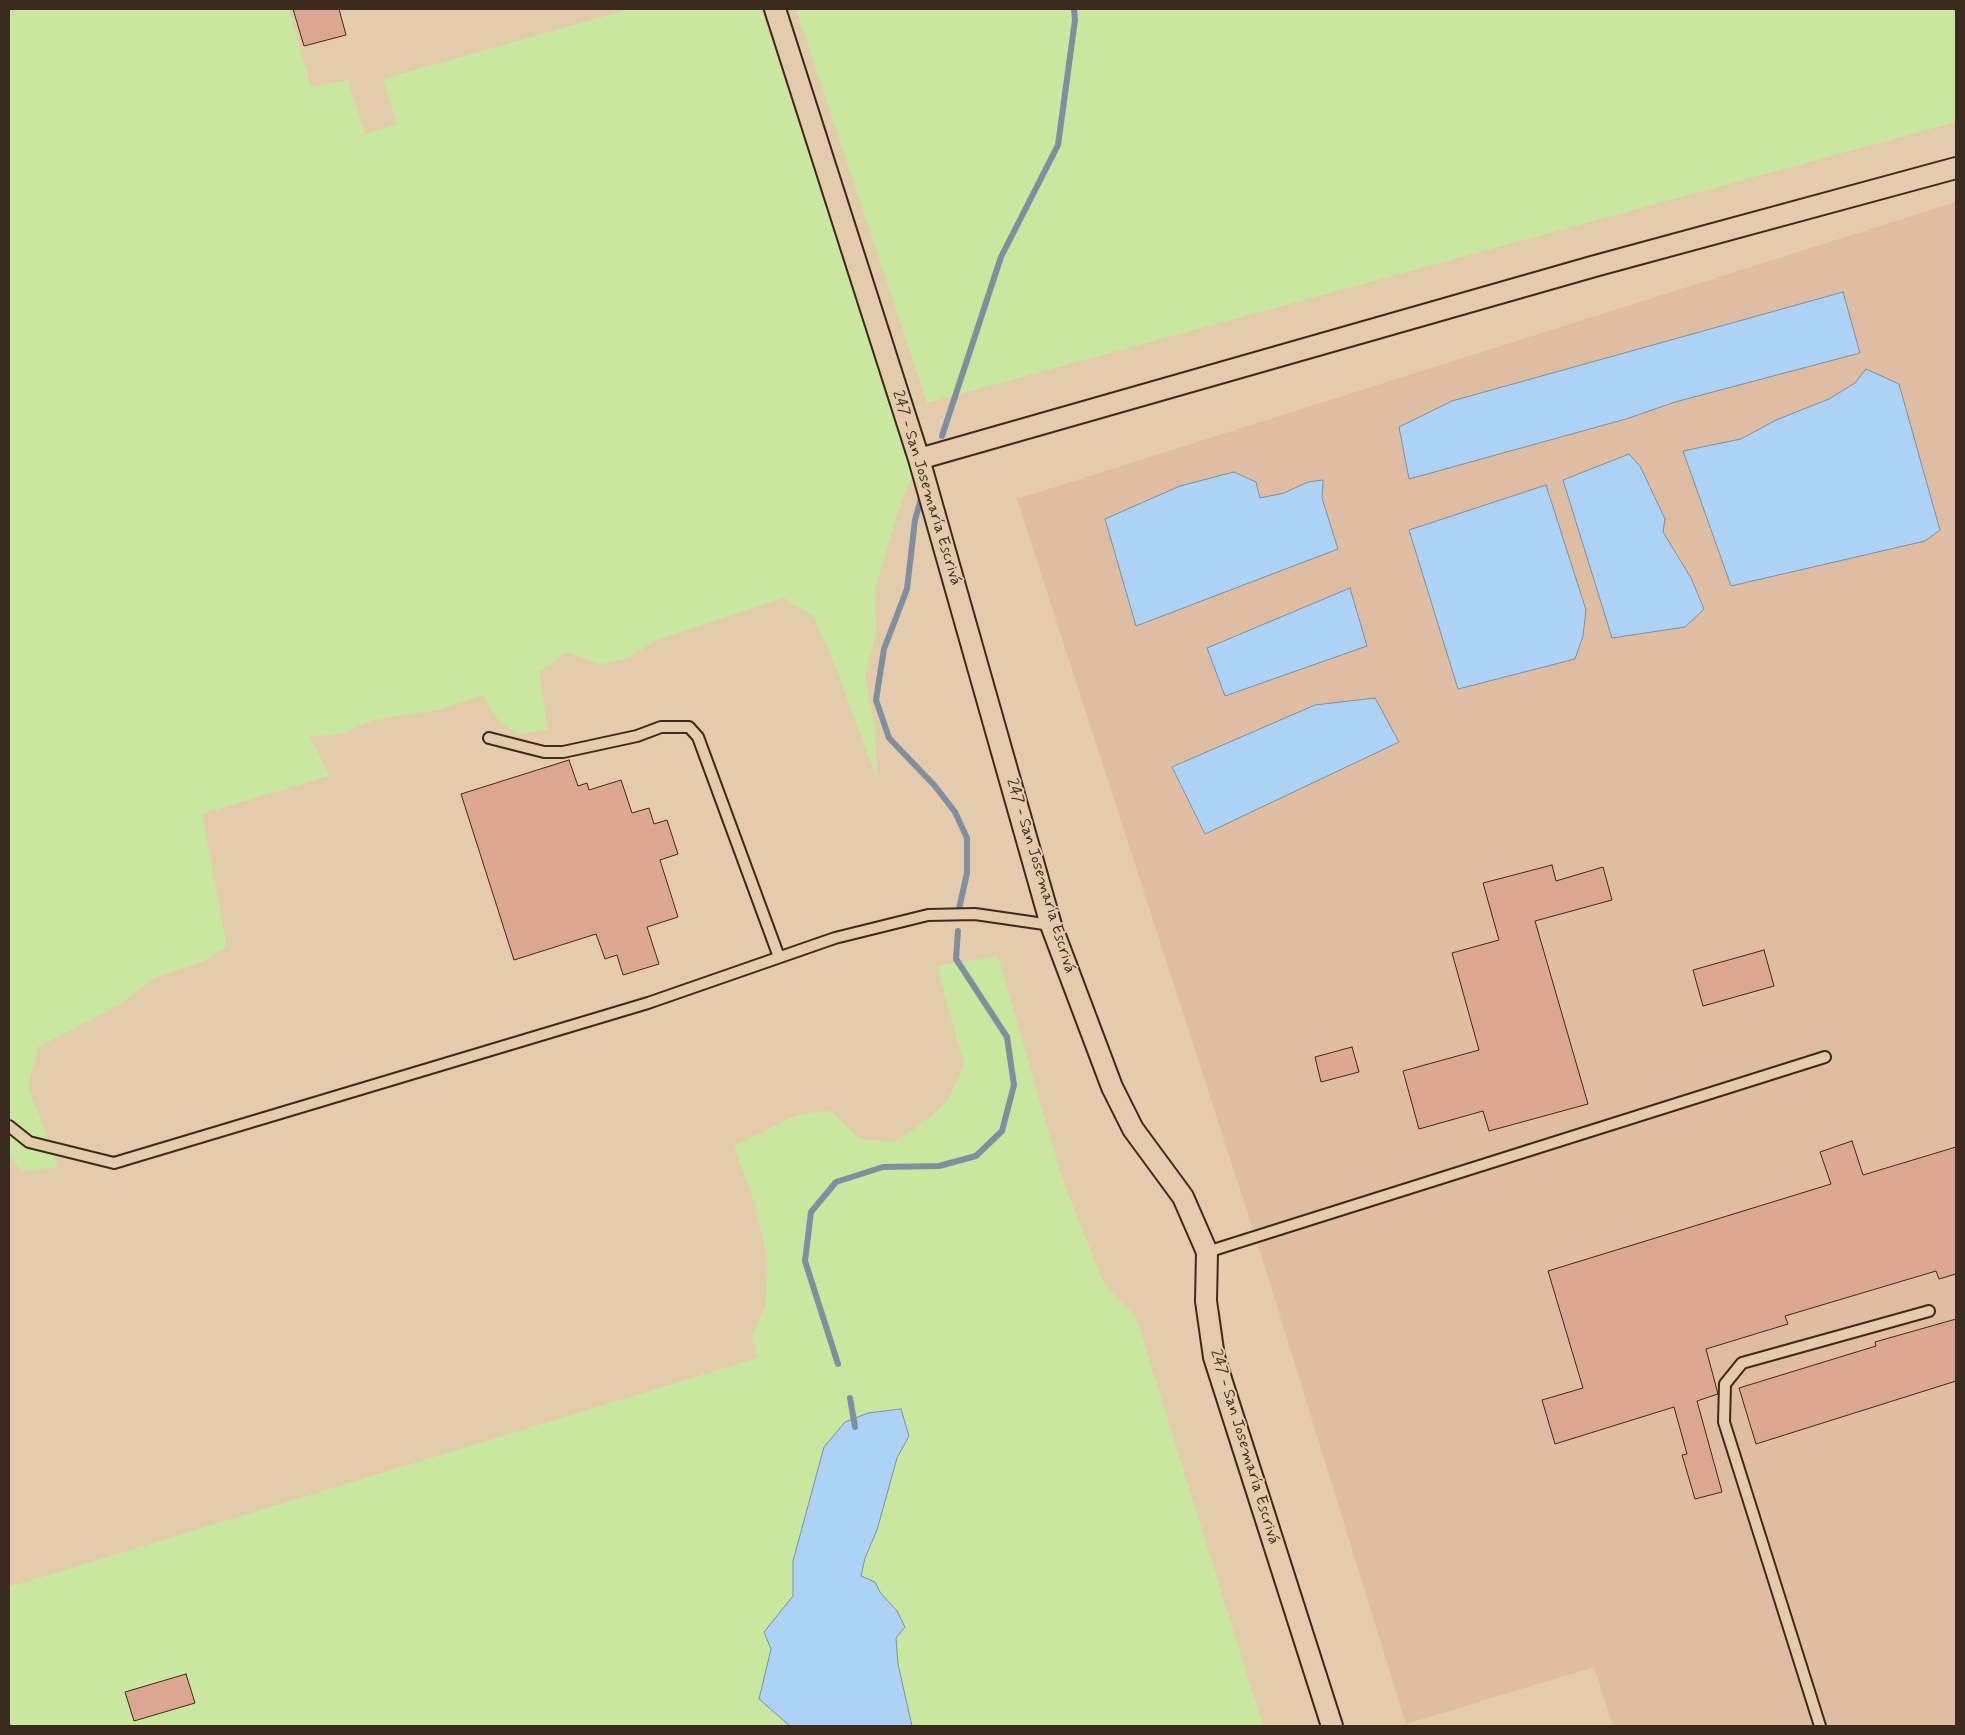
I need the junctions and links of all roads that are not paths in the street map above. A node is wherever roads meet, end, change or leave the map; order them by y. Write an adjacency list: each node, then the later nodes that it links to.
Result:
1 (775, 9): 3 (street, 247 - San Josemaría Escrivá)
2 (1956, 168): 3 (street)
3 (919, 459): 5 (street, 247 - San Josemaría Escrivá)
4 (488, 738): 6 (lane)
5 (1052, 925): 6 (lane); 9 (street, 247 - San Josemaría Escrivá)
6 (779, 957): 8 (lane)
7 (1825, 1057): 9 (lane)
8 (9, 1126)
9 (1208, 1252): 11 (street, 247 - San Josemaría Escrivá)
10 (1929, 1311): 12 (lane)
11 (1332, 1726)
12 (1820, 1726)

